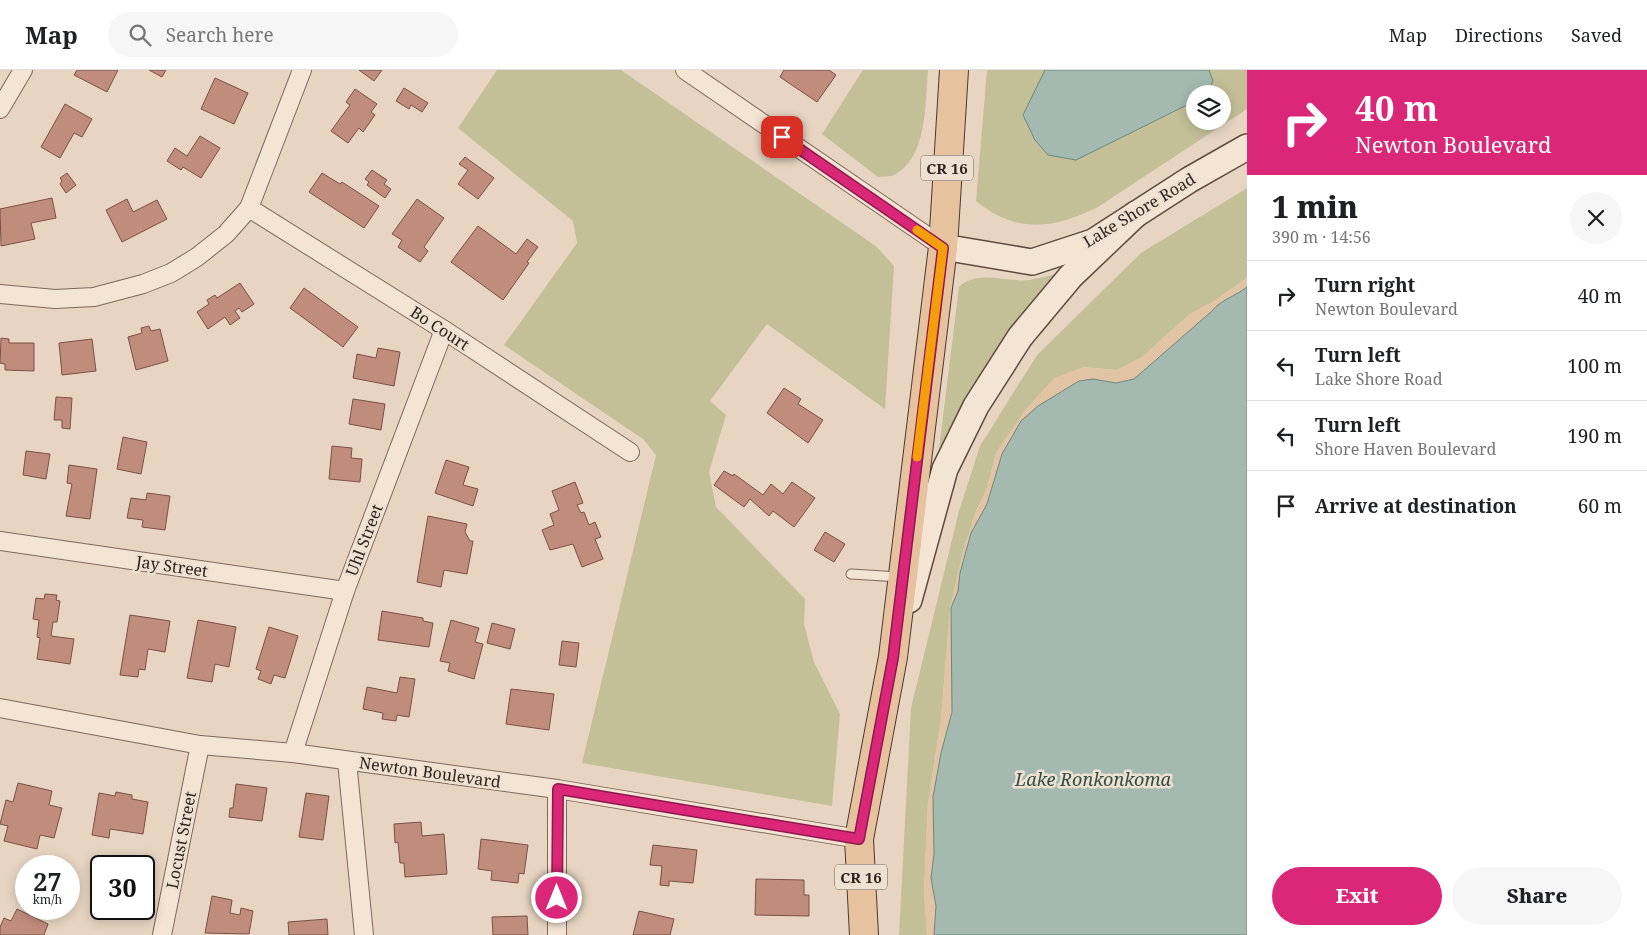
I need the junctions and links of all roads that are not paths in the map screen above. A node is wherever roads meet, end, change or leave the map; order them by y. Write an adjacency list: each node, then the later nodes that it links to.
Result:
1 (23, 70): 5 (street)
2 (302, 70): 7 (street)
3 (685, 70): 9 (street)
4 (954, 70): 9 (main road, CR 16)
5 (0, 109)
6 (1247, 147): 8 (main road, Lake Shore Road)
7 (249, 208): 10 (street); 11 (street, Bo Court)
8 (1136, 214): 9 (main road, Lake Shore Road); 17 (main road)
9 (943, 248): 15 (main road, CR 16)
10 (0, 294)
11 (444, 330): 12 (street, Bo Court); 16 (street, Uhl Street)
12 (630, 452)
13 (0, 540): 16 (street, Jay Street)
14 (851, 574): 15 (lane)
15 (903, 577): 17 (main road, CR 16)
16 (345, 591): 20 (street, Uhl Street)
17 (893, 658): 23 (main road, CR 16)
18 (0, 708): 19 (street, Newton Boulevard)
19 (200, 745): 20 (street, Newton Boulevard); 24 (street, Locust Street)
20 (292, 753): 21 (street, Newton Boulevard)
21 (347, 760): 22 (street, Newton Boulevard); 25 (street)
22 (558, 789): 23 (street, Newton Boulevard); 26 (street)
23 (859, 839): 27 (main road, CR 16)
24 (162, 935)
25 (364, 935)
26 (557, 935)
27 (864, 935)

